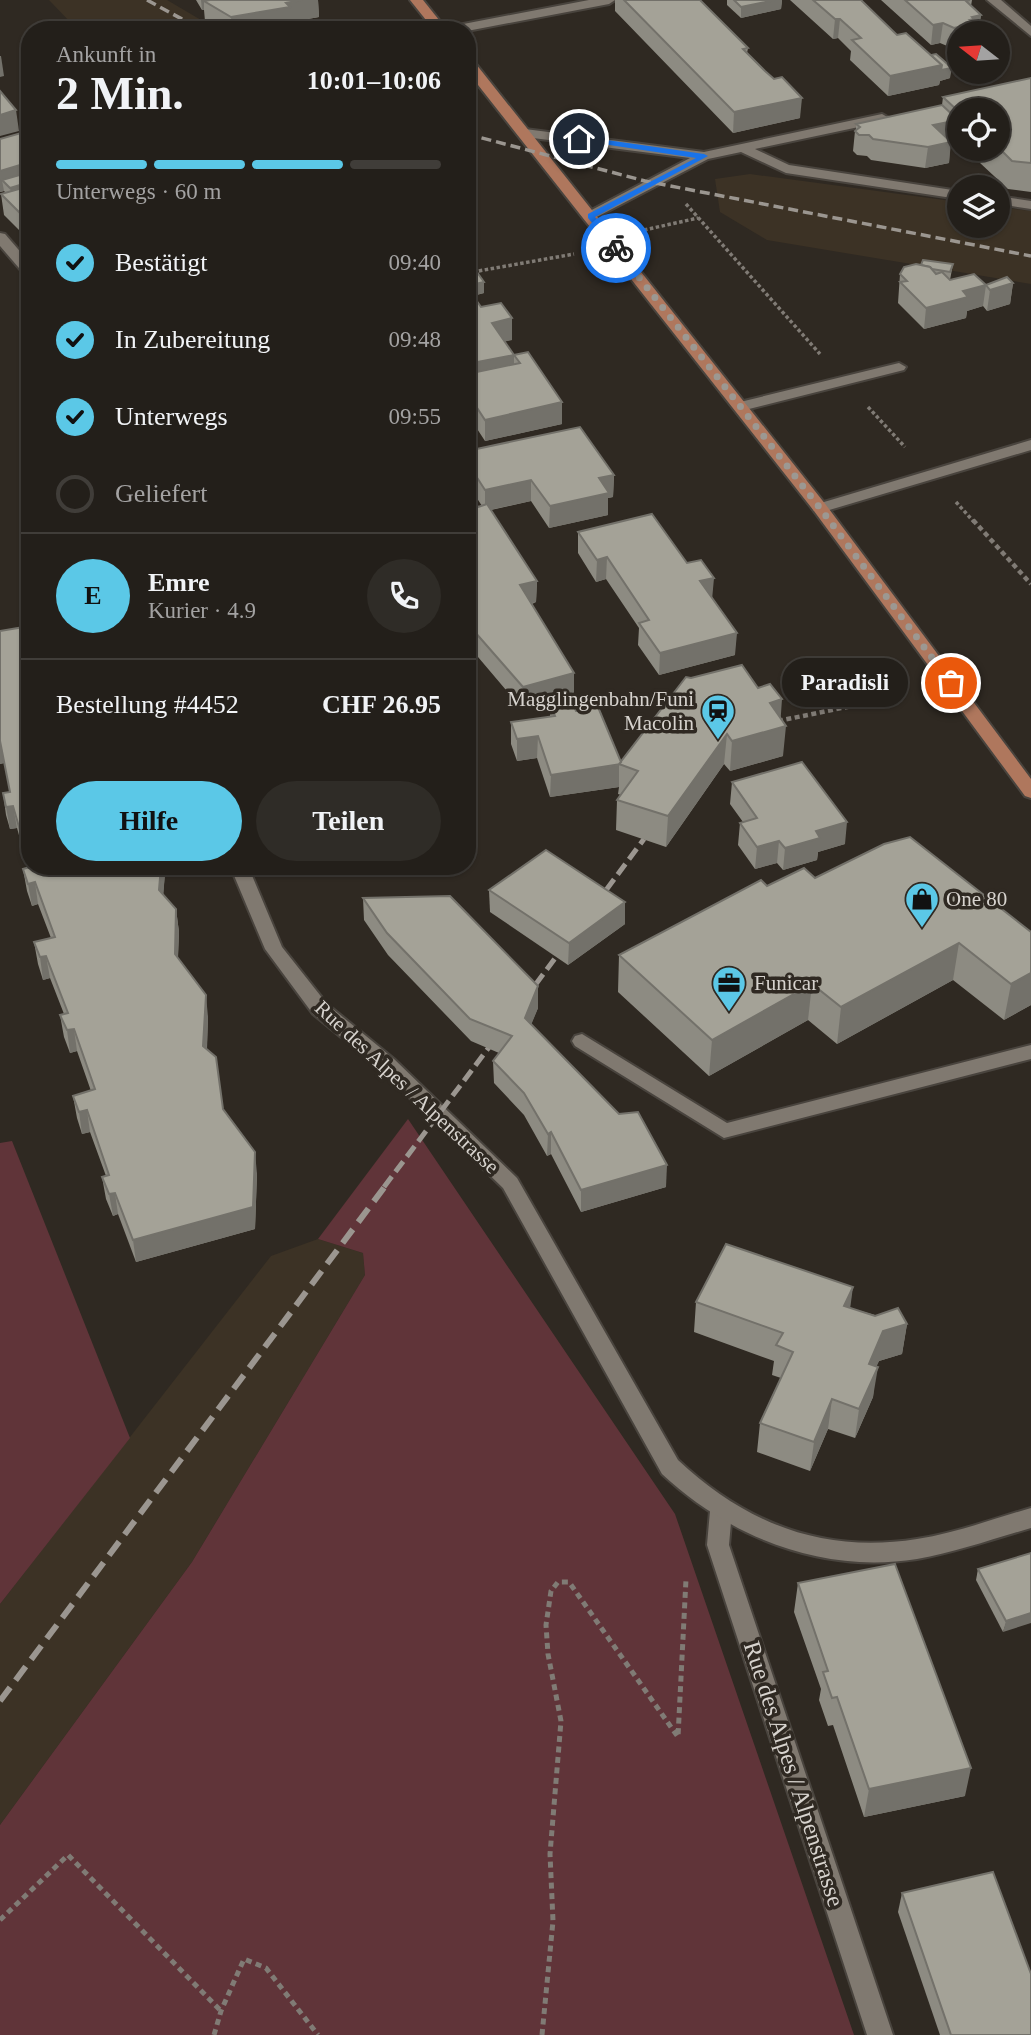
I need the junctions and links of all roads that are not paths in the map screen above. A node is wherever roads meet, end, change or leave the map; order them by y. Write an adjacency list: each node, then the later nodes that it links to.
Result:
1 (416, 0): 4 (main road)
2 (609, 0): 5 (street)
3 (993, 0): 6 (street)
4 (434, 21)
5 (476, 26)
6 (1031, 32)
7 (476, 73): 9 (main road)
8 (894, 116): 10 (street)
9 (525, 133): 11 (street); 15 (main road)
10 (744, 148): 11 (street); 12 (street)
11 (704, 156): 15 (street)
12 (947, 193)
13 (1010, 202): 14 (street)
14 (1031, 205)
15 (591, 216): 19 (main road)
16 (0, 237): 17 (street)
17 (21, 262)
18 (899, 367): 19 (street)
19 (741, 406): 21 (main road)
20 (1031, 445): 21 (street)
21 (820, 508): 22 (main road)
22 (1031, 792)
23 (243, 875): 26 (street, Rue des Alpes / Alpenstrasse)
24 (582, 1041): 25 (street)
25 (1031, 1052)
26 (721, 1511): 27 (street, Rue des Alpes / Alpenstrasse); 28 (street, Rue des Alpes / Alpenstrasse)
27 (1031, 1518)
28 (880, 2035)

